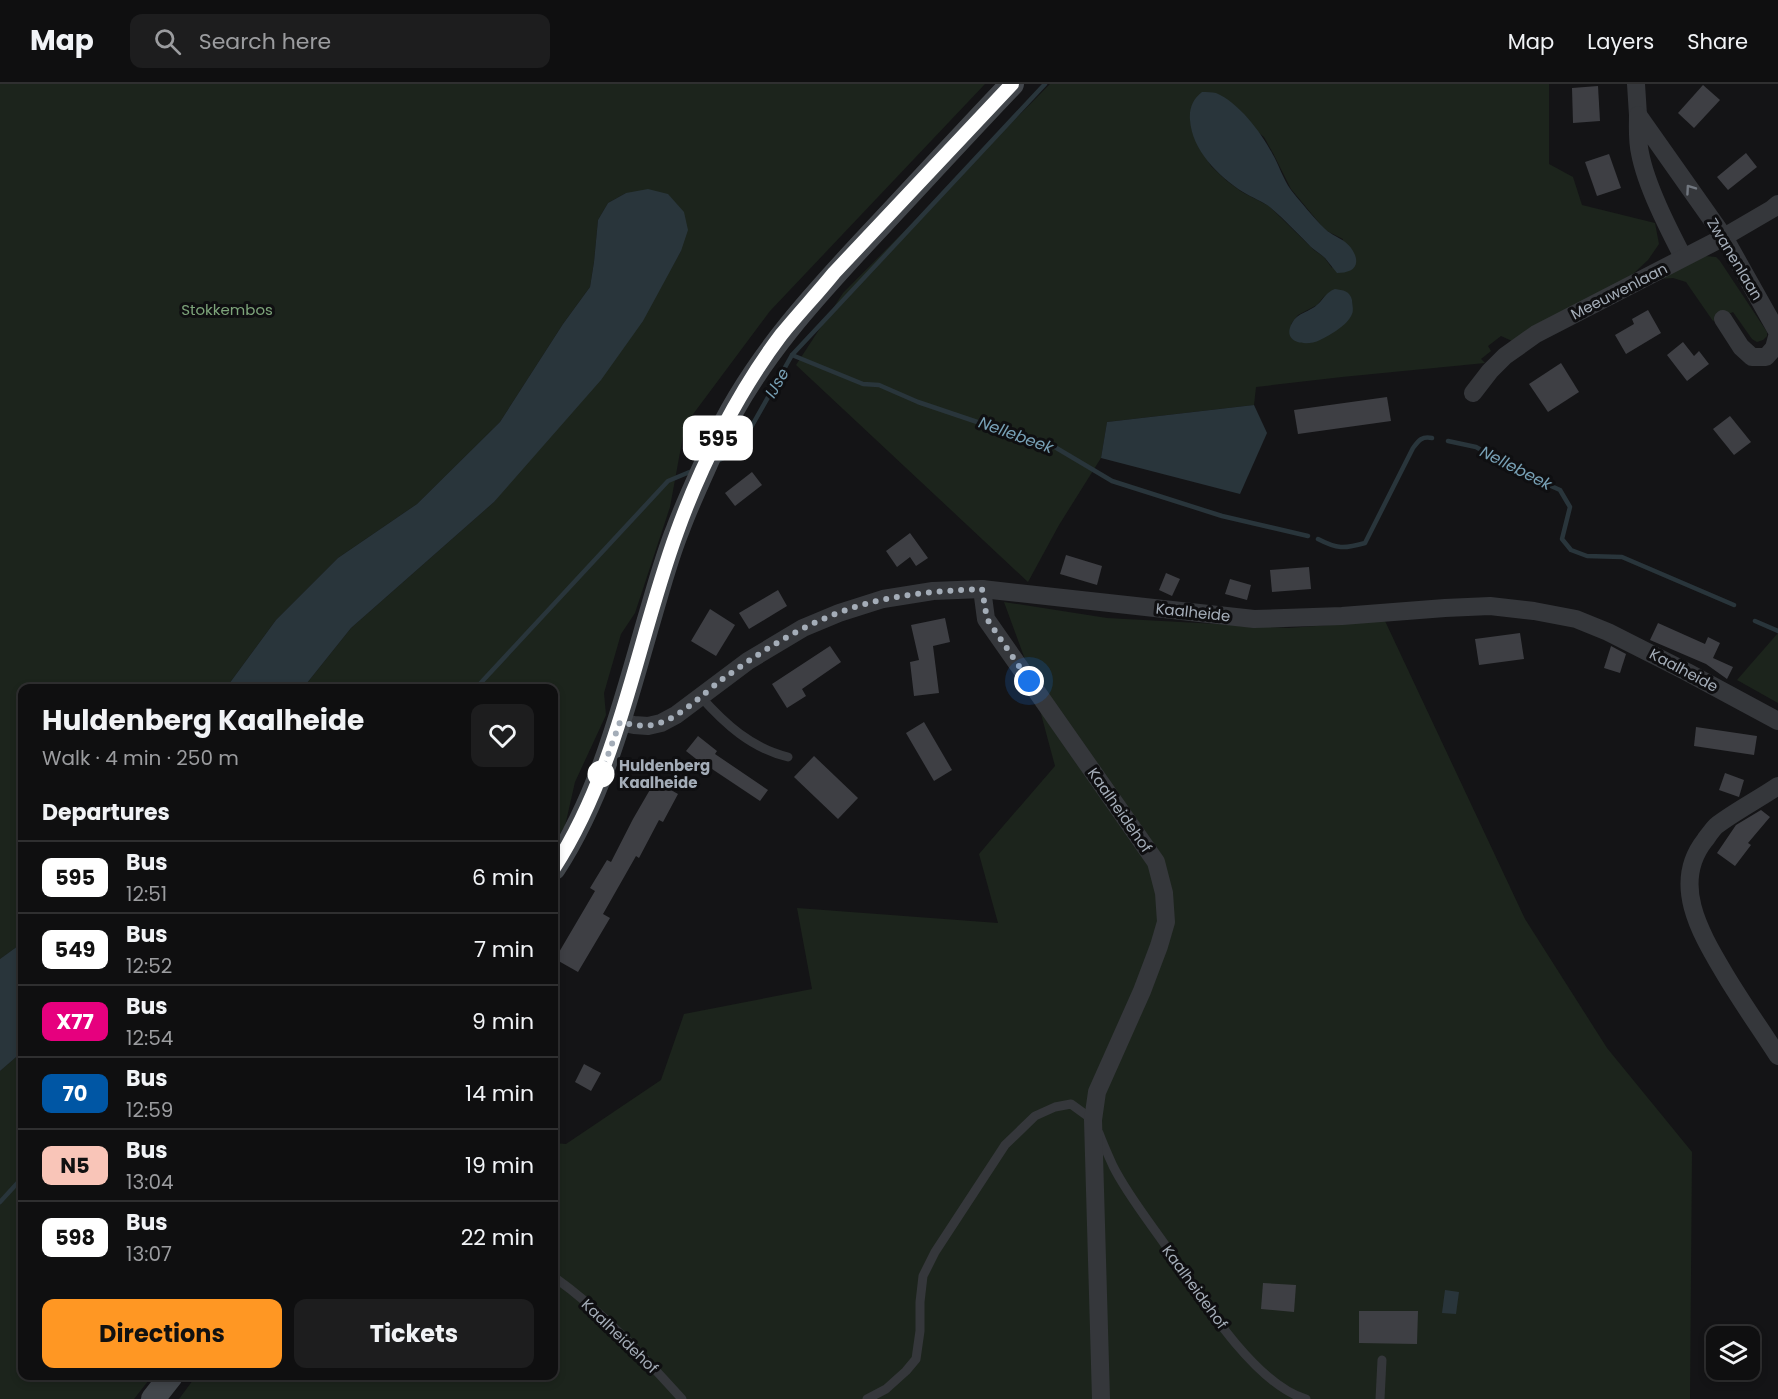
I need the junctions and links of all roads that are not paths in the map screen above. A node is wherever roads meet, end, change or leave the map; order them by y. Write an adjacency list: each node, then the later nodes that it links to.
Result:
1 (1012, 84): 13 (main road)
2 (1636, 84): 3 (street)
3 (1638, 115): 5 (street, Zwanenlaan, one-way to 3); 6 (street)
4 (1778, 204): 5 (street, Meeuwenlaan)
5 (1724, 237): 6 (street, Meeuwenlaan); 7 (street, Zwanenlaan)
6 (1683, 257): 9 (street, Meeuwenlaan)
7 (1774, 317): 8 (street, Zwanenlaan)
8 (1723, 319)
9 (1473, 393)
10 (982, 589): 11 (street, Kaalheide); 12 (street, Kaalheide); 18 (street, Kaalheidehof)
11 (700, 696): 13 (street, Kaalheide); 14 (lane)
12 (1778, 721)
13 (620, 722): 16 (main road)
14 (788, 756)
15 (1778, 786): 17 (street)
16 (558, 861)
17 (1778, 1056)
18 (1093, 1120): 24 (lane); 25 (street, Kaalheidehof); 26 (lane, Kaalheidehof)
19 (558, 1280): 23 (lane, Kaalheidehof)
20 (1382, 1360): 27 (lane)
21 (168, 1380): 22 (main road)
22 (153, 1399)
23 (682, 1399)
24 (867, 1399)
25 (1101, 1399)
26 (1306, 1399)
27 (1380, 1399)

